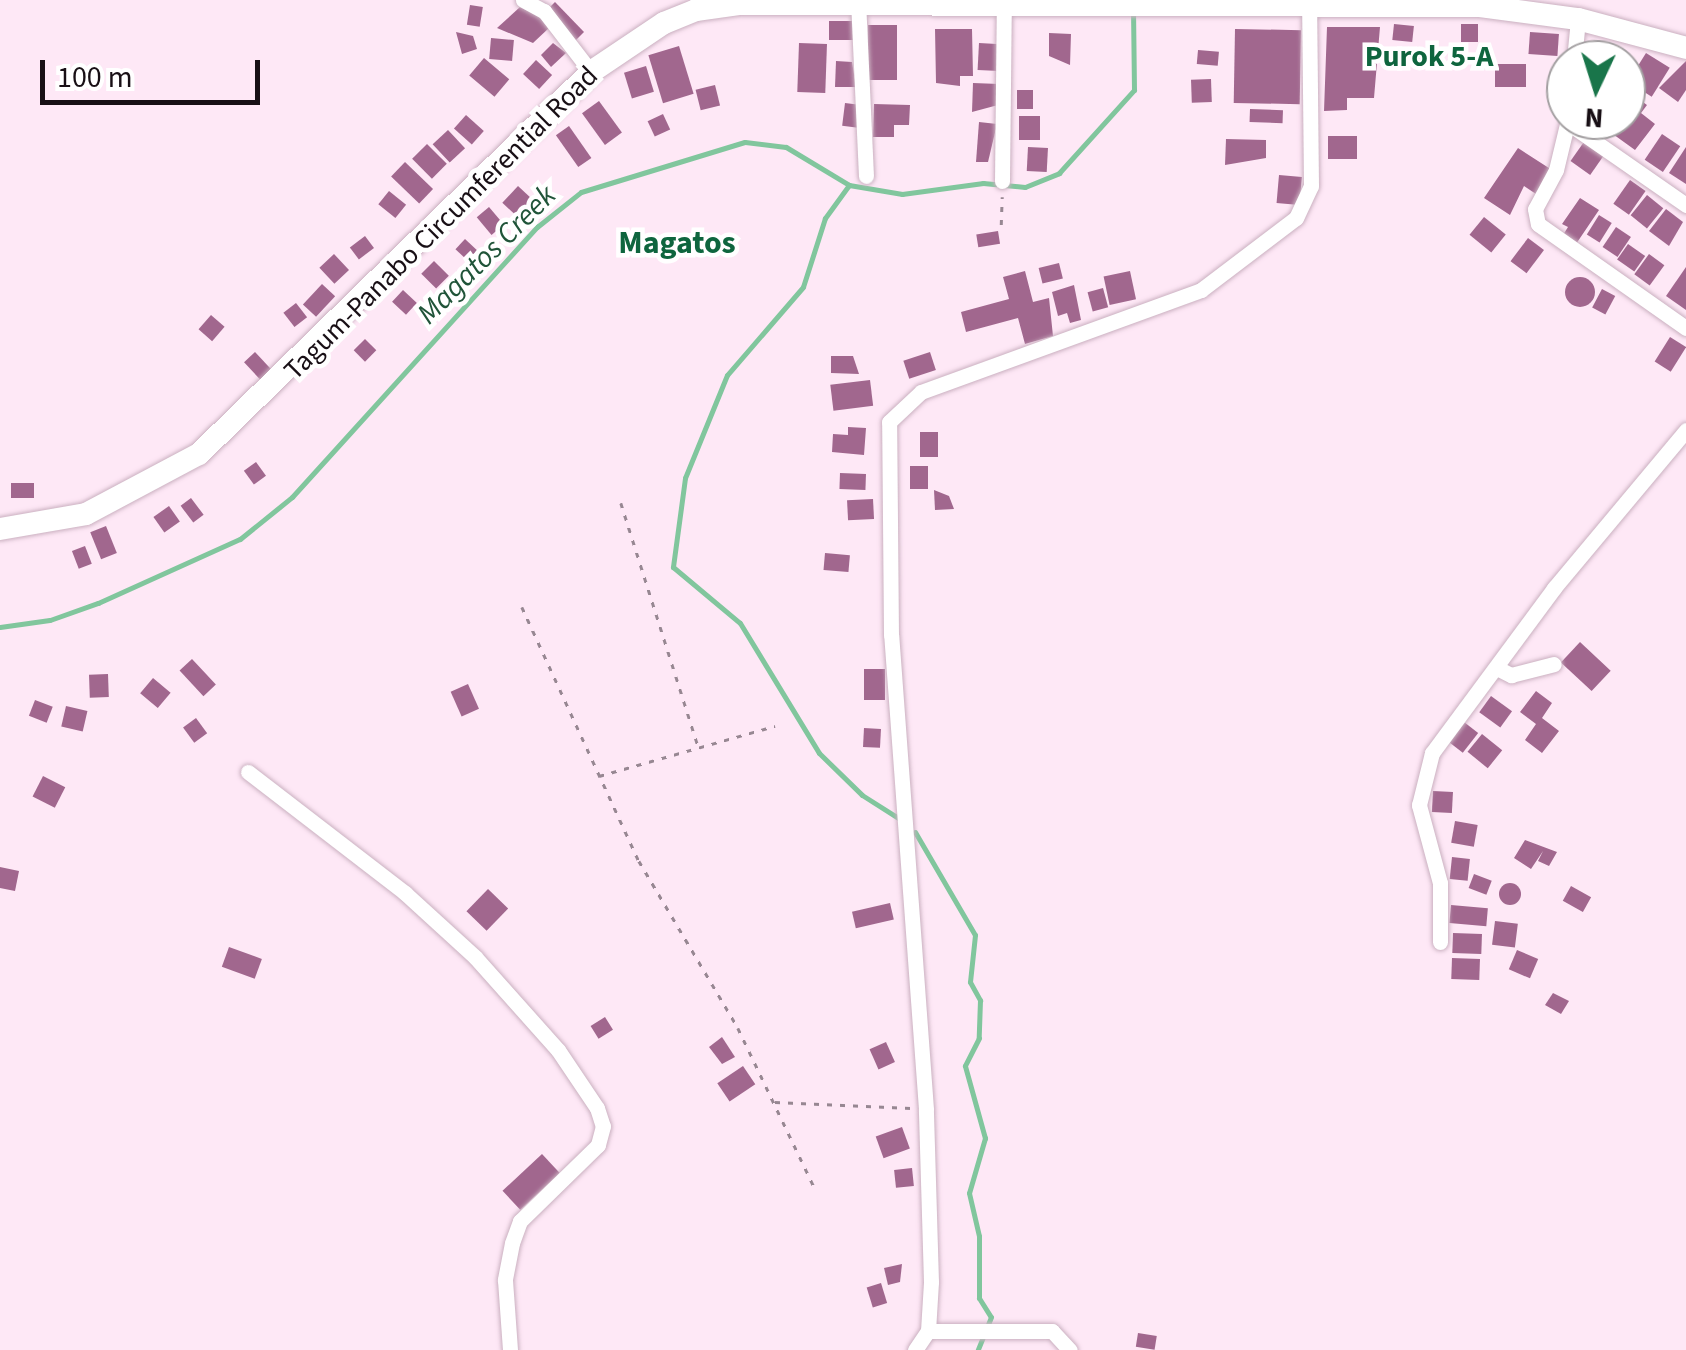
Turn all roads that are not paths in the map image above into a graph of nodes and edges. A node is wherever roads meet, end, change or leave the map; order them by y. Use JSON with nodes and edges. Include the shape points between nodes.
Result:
{"nodes":[{"id":1,"x":523,"y":0,"type":"edge"},
{"id":2,"x":858,"y":2,"type":"edge"},
{"id":3,"x":1004,"y":2,"type":"edge"},
{"id":4,"x":1253,"y":2,"type":"edge"},
{"id":5,"x":1480,"y":3,"type":"edge"},
{"id":6,"x":1309,"y":4,"type":"junction"},
{"id":7,"x":1578,"y":19,"type":"junction"},
{"id":8,"x":1576,"y":40,"type":"edge"},
{"id":9,"x":1686,"y":48,"type":"edge"},
{"id":10,"x":590,"y":72,"type":"junction"},
{"id":11,"x":1562,"y":140,"type":"edge"},
{"id":12,"x":1595,"y":140,"type":"edge"},
{"id":13,"x":866,"y":176,"type":"dead end"},
{"id":14,"x":1002,"y":181,"type":"dead end"},
{"id":15,"x":1686,"y":205,"type":"edge"},
{"id":16,"x":1686,"y":328,"type":"edge"},
{"id":17,"x":1686,"y":430,"type":"edge"},
{"id":18,"x":0,"y":530,"type":"edge"},
{"id":19,"x":1554,"y":664,"type":"dead end"},
{"id":20,"x":1496,"y":668,"type":"junction"},
{"id":21,"x":248,"y":772,"type":"dead end"},
{"id":22,"x":1440,"y":942,"type":"dead end"},
{"id":23,"x":928,"y":1332,"type":"junction"},
{"id":24,"x":510,"y":1350,"type":"edge"},
{"id":25,"x":915,"y":1350,"type":"edge"},
{"id":26,"x":1070,"y":1350,"type":"edge"}],
"edges":[{"from":1,"to":10,"type":"street","via":[[544,11]]},
{"from":2,"to":3,"type":"highway","name":"Tagum-Panabo Circumferential Road"},
{"from":2,"to":10,"type":"highway","name":"Tagum-Panabo Circumferential Road","via":[[707,8],[664,24]]},
{"from":2,"to":13,"type":"street"},
{"from":3,"to":4,"type":"highway","name":"Tagum-Panabo Circumferential Road"},
{"from":3,"to":14,"type":"street"},
{"from":4,"to":6,"type":"highway","name":"Tagum-Panabo Circumferential Road"},
{"from":5,"to":6,"type":"highway","name":"Tagum-Panabo Circumferential Road"},
{"from":5,"to":7,"type":"highway","name":"Tagum-Panabo Circumferential Road"},
{"from":6,"to":23,"type":"street","via":[[1311,186],[1296,218],[1202,290],[921,392],[889,422],[891,636],[926,1109]]},
{"from":7,"to":8,"type":"street"},
{"from":7,"to":9,"type":"highway","name":"Tagum-Panabo Circumferential Road"},
{"from":10,"to":18,"type":"highway","name":"Tagum-Panabo Circumferential Road","via":[[199,454],[86,514]]},
{"from":11,"to":16,"type":"street","via":[[1536,220]]},
{"from":12,"to":15,"type":"street"},
{"from":17,"to":20,"type":"street"},
{"from":19,"to":20,"type":"street","via":[[1510,675]]},
{"from":20,"to":22,"type":"street","via":[[1432,753],[1420,781],[1421,814],[1440,883]]},
{"from":21,"to":24,"type":"street","via":[[405,893],[474,958],[558,1050],[597,1108],[604,1126],[598,1145],[520,1222],[512,1243],[505,1280]]},
{"from":23,"to":25,"type":"street"},
{"from":23,"to":26,"type":"street","via":[[1052,1330]]}]}
